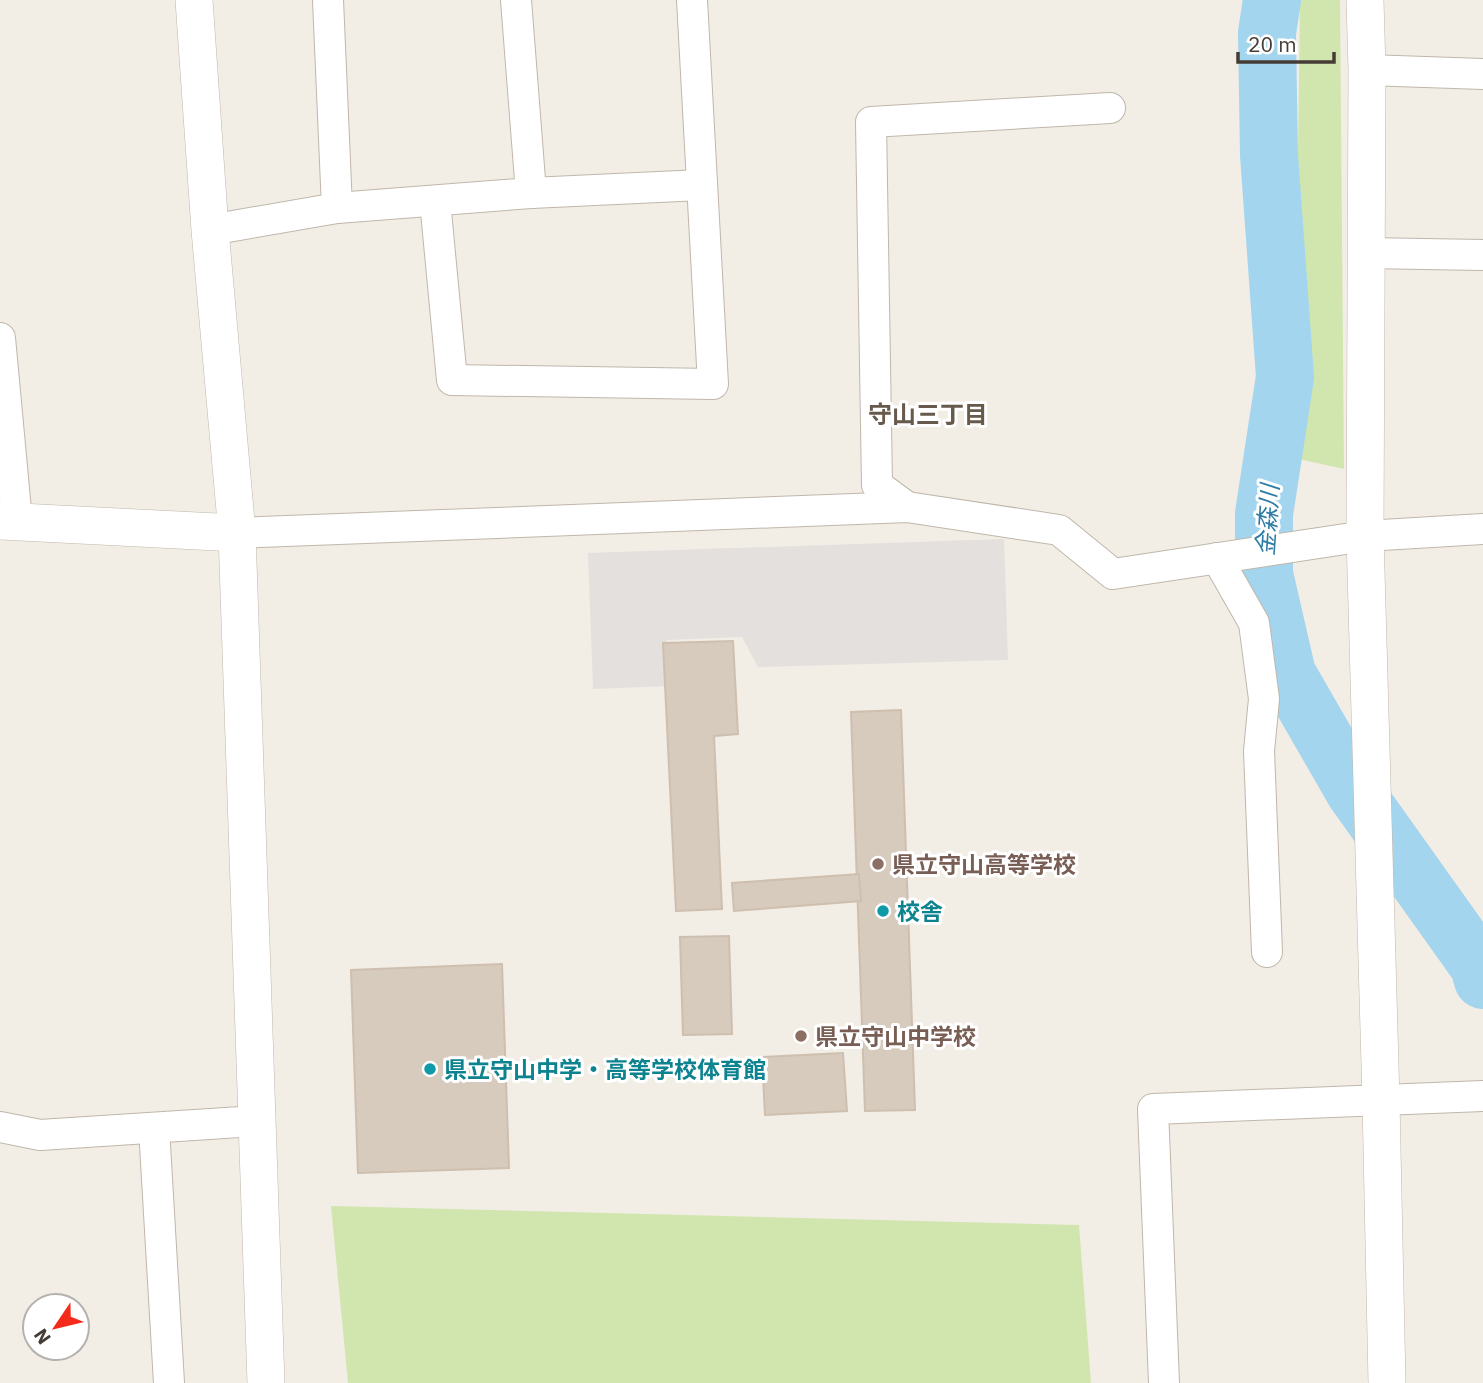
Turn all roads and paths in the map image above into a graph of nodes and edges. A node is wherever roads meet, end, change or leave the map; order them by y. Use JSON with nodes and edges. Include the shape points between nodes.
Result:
{"nodes":[{"id":1,"x":194,"y":0,"type":"edge"},
{"id":2,"x":328,"y":0,"type":"edge"},
{"id":3,"x":516,"y":0,"type":"edge"},
{"id":4,"x":692,"y":0,"type":"edge"},
{"id":5,"x":1365,"y":0,"type":"edge"},
{"id":6,"x":1367,"y":70,"type":"junction"},
{"id":7,"x":1483,"y":74,"type":"edge"},
{"id":8,"x":1110,"y":108,"type":"dead end"},
{"id":9,"x":701,"y":185,"type":"junction"},
{"id":10,"x":531,"y":193,"type":"junction"},
{"id":11,"x":435,"y":201,"type":"junction"},
{"id":12,"x":337,"y":208,"type":"junction"},
{"id":13,"x":209,"y":230,"type":"junction"},
{"id":14,"x":1366,"y":253,"type":"junction"},
{"id":15,"x":1483,"y":255,"type":"edge"},
{"id":16,"x":0,"y":338,"type":"edge"},
{"id":17,"x":907,"y":507,"type":"junction"},
{"id":18,"x":9,"y":521,"type":"edge"},
{"id":19,"x":1483,"y":529,"type":"edge"},
{"id":20,"x":237,"y":533,"type":"junction"},
{"id":21,"x":1365,"y":536,"type":"junction"},
{"id":22,"x":1217,"y":558,"type":"junction"},
{"id":23,"x":1267,"y":952,"type":"dead end"},
{"id":24,"x":1483,"y":1096,"type":"edge"},
{"id":25,"x":1381,"y":1101,"type":"junction"},
{"id":26,"x":257,"y":1121,"type":"junction"},
{"id":27,"x":0,"y":1127,"type":"edge"},
{"id":28,"x":154,"y":1128,"type":"junction"},
{"id":29,"x":169,"y":1383,"type":"edge"},
{"id":30,"x":266,"y":1383,"type":"edge"},
{"id":31,"x":1164,"y":1383,"type":"edge"},
{"id":32,"x":1387,"y":1383,"type":"edge"}],
"edges":[{"from":1,"to":13,"type":"street"},
{"from":2,"to":12,"type":"street"},
{"from":3,"to":10,"type":"street"},
{"from":4,"to":9,"type":"street"},
{"from":5,"to":6,"type":"street"},
{"from":6,"to":7,"type":"street"},
{"from":6,"to":14,"type":"street"},
{"from":8,"to":17,"type":"street","via":[[871,122],[877,485]]},
{"from":9,"to":10,"type":"street"},
{"from":9,"to":11,"type":"street","via":[[713,384],[452,380]]},
{"from":10,"to":11,"type":"street"},
{"from":11,"to":12,"type":"street"},
{"from":12,"to":13,"type":"street"},
{"from":13,"to":20,"type":"street"},
{"from":14,"to":15,"type":"street"},
{"from":14,"to":21,"type":"street"},
{"from":16,"to":18,"type":"street"},
{"from":17,"to":20,"type":"street"},
{"from":17,"to":22,"type":"street","via":[[1059,530],[1113,574]]},
{"from":18,"to":20,"type":"street"},
{"from":19,"to":21,"type":"street"},
{"from":20,"to":26,"type":"street"},
{"from":21,"to":22,"type":"street"},
{"from":21,"to":25,"type":"street"},
{"from":22,"to":23,"type":"street","via":[[1254,624],[1264,699],[1259,751]]},
{"from":24,"to":25,"type":"street"},
{"from":25,"to":31,"type":"street","via":[[1153,1109]]},
{"from":25,"to":32,"type":"street"},
{"from":26,"to":28,"type":"street"},
{"from":26,"to":30,"type":"street"},
{"from":27,"to":28,"type":"street","via":[[40,1135]]},
{"from":28,"to":29,"type":"street"}]}
